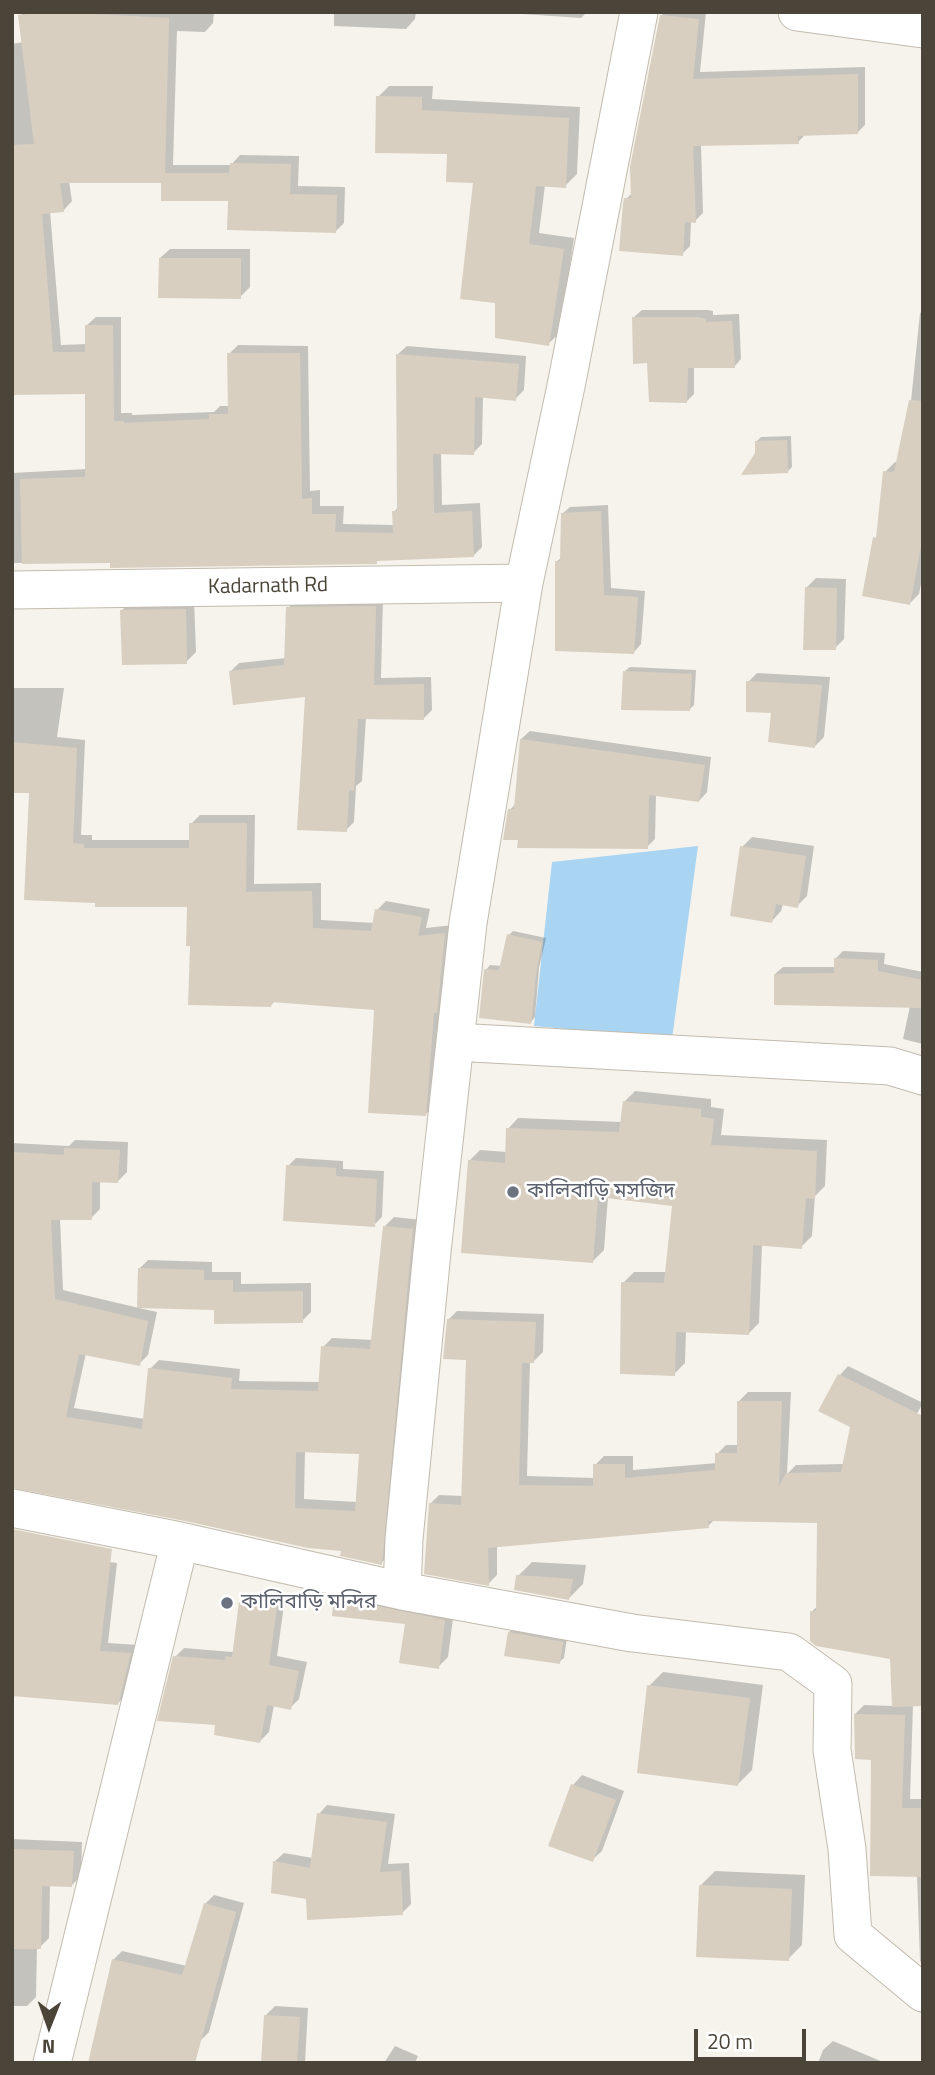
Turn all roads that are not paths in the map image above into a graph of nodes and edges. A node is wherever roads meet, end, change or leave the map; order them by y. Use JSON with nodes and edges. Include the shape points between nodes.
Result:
{"nodes":[{"id":1,"x":639,"y":12,"type":"edge"},
{"id":2,"x":797,"y":12,"type":"edge"},
{"id":3,"x":923,"y":29,"type":"edge"},
{"id":4,"x":524,"y":583,"type":"junction"},
{"id":5,"x":12,"y":590,"type":"edge"},
{"id":6,"x":455,"y":1042,"type":"junction"},
{"id":7,"x":923,"y":1076,"type":"edge"},
{"id":8,"x":12,"y":1508,"type":"edge"},
{"id":9,"x":180,"y":1541,"type":"junction"},
{"id":10,"x":402,"y":1591,"type":"junction"},
{"id":11,"x":923,"y":1993,"type":"edge"},
{"id":12,"x":52,"y":2063,"type":"edge"}],
"edges":[{"from":1,"to":4,"type":"street"},
{"from":2,"to":3,"type":"street"},
{"from":4,"to":5,"type":"street","name":"Kadarnath Rd"},
{"from":4,"to":6,"type":"street","via":[[468,923]]},
{"from":6,"to":7,"type":"street","via":[[890,1066]]},
{"from":6,"to":10,"type":"street"},
{"from":8,"to":9,"type":"street"},
{"from":9,"to":10,"type":"street"},
{"from":9,"to":12,"type":"street"},
{"from":10,"to":11,"type":"street","via":[[632,1633],[789,1652],[834,1684],[832,1750],[847,1849],[853,1935]]}]}
